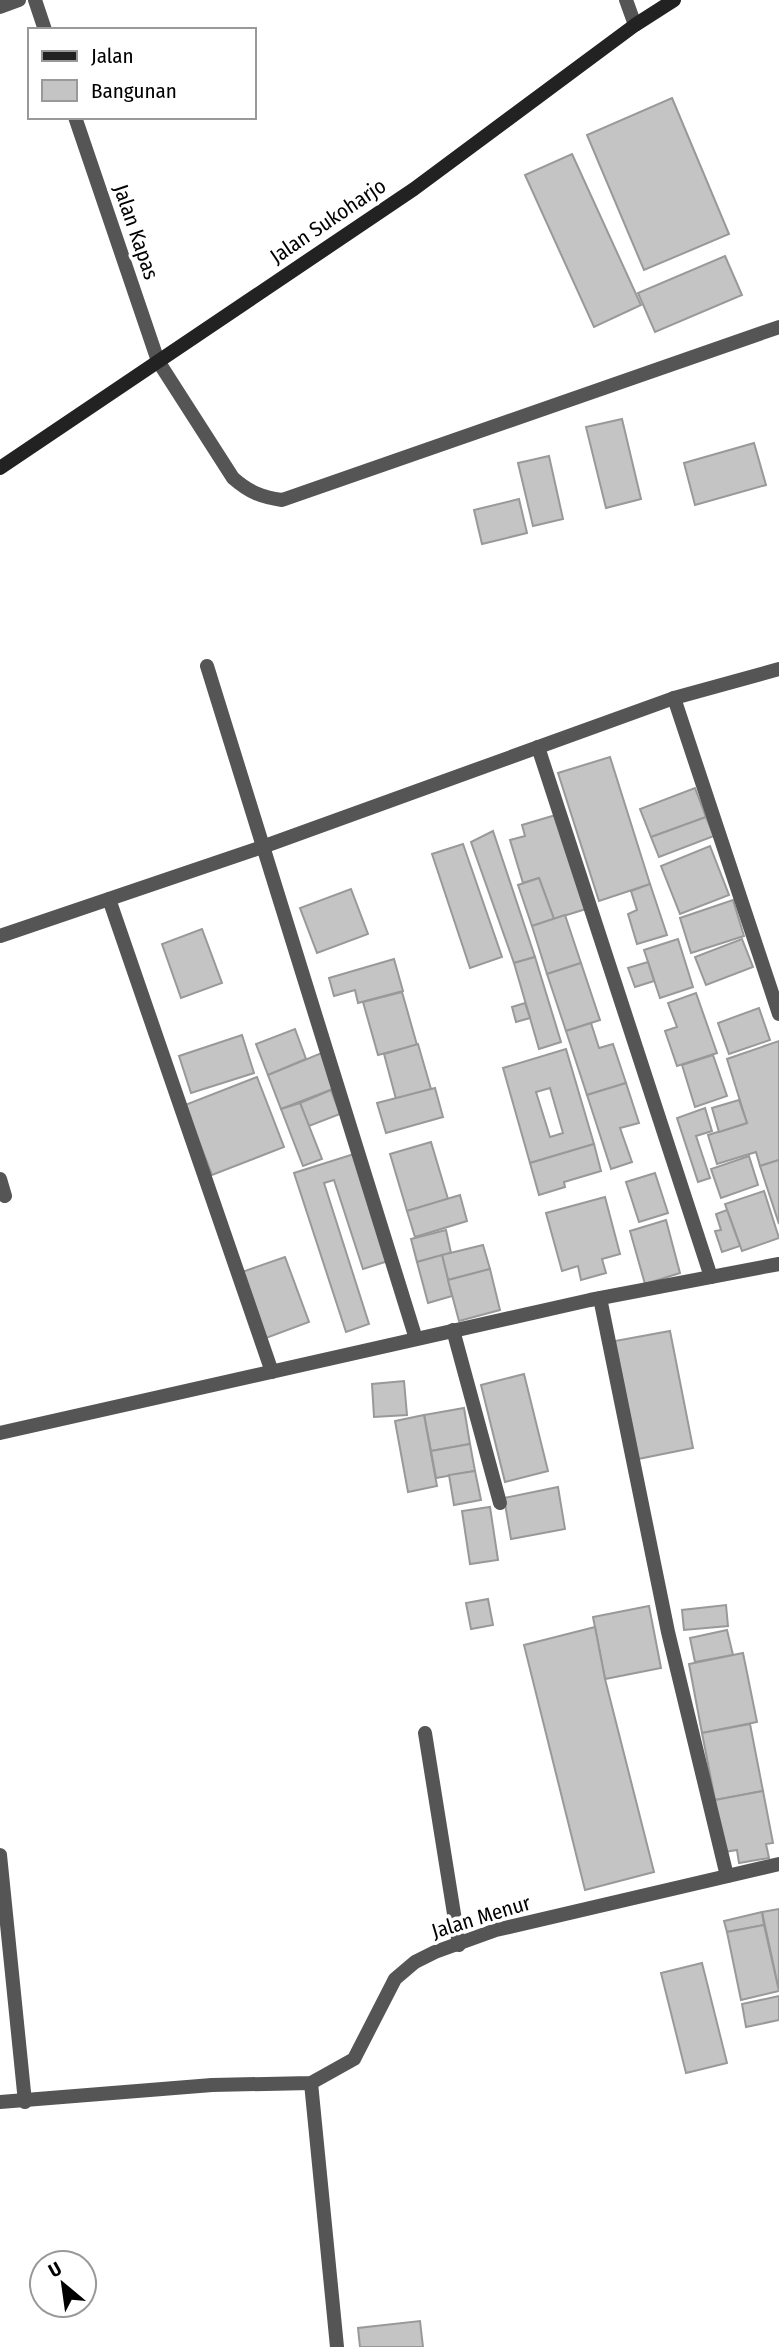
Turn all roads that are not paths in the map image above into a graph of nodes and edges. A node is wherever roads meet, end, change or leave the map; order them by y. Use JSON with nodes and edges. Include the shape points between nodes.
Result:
{"nodes":[{"id":1,"x":19,"y":0,"type":"edge"},
{"id":2,"x":35,"y":0,"type":"edge"},
{"id":3,"x":626,"y":0,"type":"edge"},
{"id":4,"x":674,"y":0,"type":"edge"},
{"id":5,"x":0,"y":7,"type":"edge"},
{"id":6,"x":635,"y":25,"type":"junction"},
{"id":7,"x":44,"y":28,"type":"edge"},
{"id":8,"x":76,"y":119,"type":"edge"},
{"id":9,"x":779,"y":327,"type":"edge"},
{"id":10,"x":158,"y":361,"type":"junction"},
{"id":11,"x":0,"y":468,"type":"edge"},
{"id":12,"x":207,"y":666,"type":"dead end"},
{"id":13,"x":779,"y":669,"type":"edge"},
{"id":14,"x":674,"y":698,"type":"junction"},
{"id":15,"x":538,"y":747,"type":"junction"},
{"id":16,"x":265,"y":846,"type":"junction"},
{"id":17,"x":109,"y":899,"type":"junction"},
{"id":18,"x":0,"y":936,"type":"edge"},
{"id":19,"x":779,"y":1014,"type":"edge"},
{"id":20,"x":0,"y":1179,"type":"edge"},
{"id":21,"x":5,"y":1196,"type":"dead end"},
{"id":22,"x":779,"y":1264,"type":"edge"},
{"id":23,"x":711,"y":1278,"type":"junction"},
{"id":24,"x":600,"y":1298,"type":"junction"},
{"id":25,"x":453,"y":1330,"type":"junction"},
{"id":26,"x":416,"y":1339,"type":"junction"},
{"id":27,"x":272,"y":1372,"type":"junction"},
{"id":28,"x":0,"y":1433,"type":"edge"},
{"id":29,"x":499,"y":1503,"type":"dead end"},
{"id":30,"x":425,"y":1733,"type":"dead end"},
{"id":31,"x":0,"y":1855,"type":"edge"},
{"id":32,"x":779,"y":1864,"type":"edge"},
{"id":33,"x":727,"y":1876,"type":"junction"},
{"id":34,"x":2,"y":1913,"type":"edge"},
{"id":35,"x":459,"y":1945,"type":"junction"},
{"id":36,"x":311,"y":2083,"type":"junction"},
{"id":37,"x":0,"y":2102,"type":"edge"},
{"id":38,"x":24,"y":2102,"type":"junction"},
{"id":39,"x":337,"y":2347,"type":"edge"}],
"edges":[{"from":1,"to":5,"type":"street"},
{"from":2,"to":7,"type":"street"},
{"from":3,"to":6,"type":"street"},
{"from":4,"to":6,"type":"main road","name":"Jalan Sukoharjo"},
{"from":6,"to":10,"type":"main road","name":"Jalan Sukoharjo","via":[[414,189]]},
{"from":8,"to":10,"type":"street","name":"Jalan Kapas"},
{"from":9,"to":10,"type":"street","name":"Jalan Kapas","via":[[282,500],[249,492],[233,478]]},
{"from":10,"to":11,"type":"main road","name":"Jalan Sukoharjo"},
{"from":12,"to":16,"type":"street"},
{"from":13,"to":14,"type":"street"},
{"from":14,"to":15,"type":"street"},
{"from":14,"to":19,"type":"street"},
{"from":15,"to":16,"type":"street"},
{"from":15,"to":23,"type":"street"},
{"from":16,"to":17,"type":"street"},
{"from":16,"to":26,"type":"street"},
{"from":17,"to":18,"type":"street"},
{"from":17,"to":27,"type":"street"},
{"from":20,"to":21,"type":"street"},
{"from":22,"to":23,"type":"street"},
{"from":23,"to":24,"type":"street"},
{"from":24,"to":25,"type":"street"},
{"from":24,"to":33,"type":"street","via":[[668,1632]]},
{"from":25,"to":26,"type":"street"},
{"from":25,"to":29,"type":"street"},
{"from":26,"to":27,"type":"street"},
{"from":27,"to":28,"type":"street"},
{"from":30,"to":35,"type":"street"},
{"from":31,"to":34,"type":"street"},
{"from":32,"to":33,"type":"street","name":"Jalan Menur"},
{"from":33,"to":35,"type":"street","name":"Jalan Menur","via":[[496,1930]]},
{"from":34,"to":38,"type":"street"},
{"from":35,"to":36,"type":"street","name":"Jalan Menur","via":[[425,1957],[395,1979],[354,2059]]},
{"from":36,"to":38,"type":"street","name":"Jalan Menur","via":[[212,2085]]},
{"from":36,"to":39,"type":"street"},
{"from":37,"to":38,"type":"street","name":"Jalan Menur"}]}
